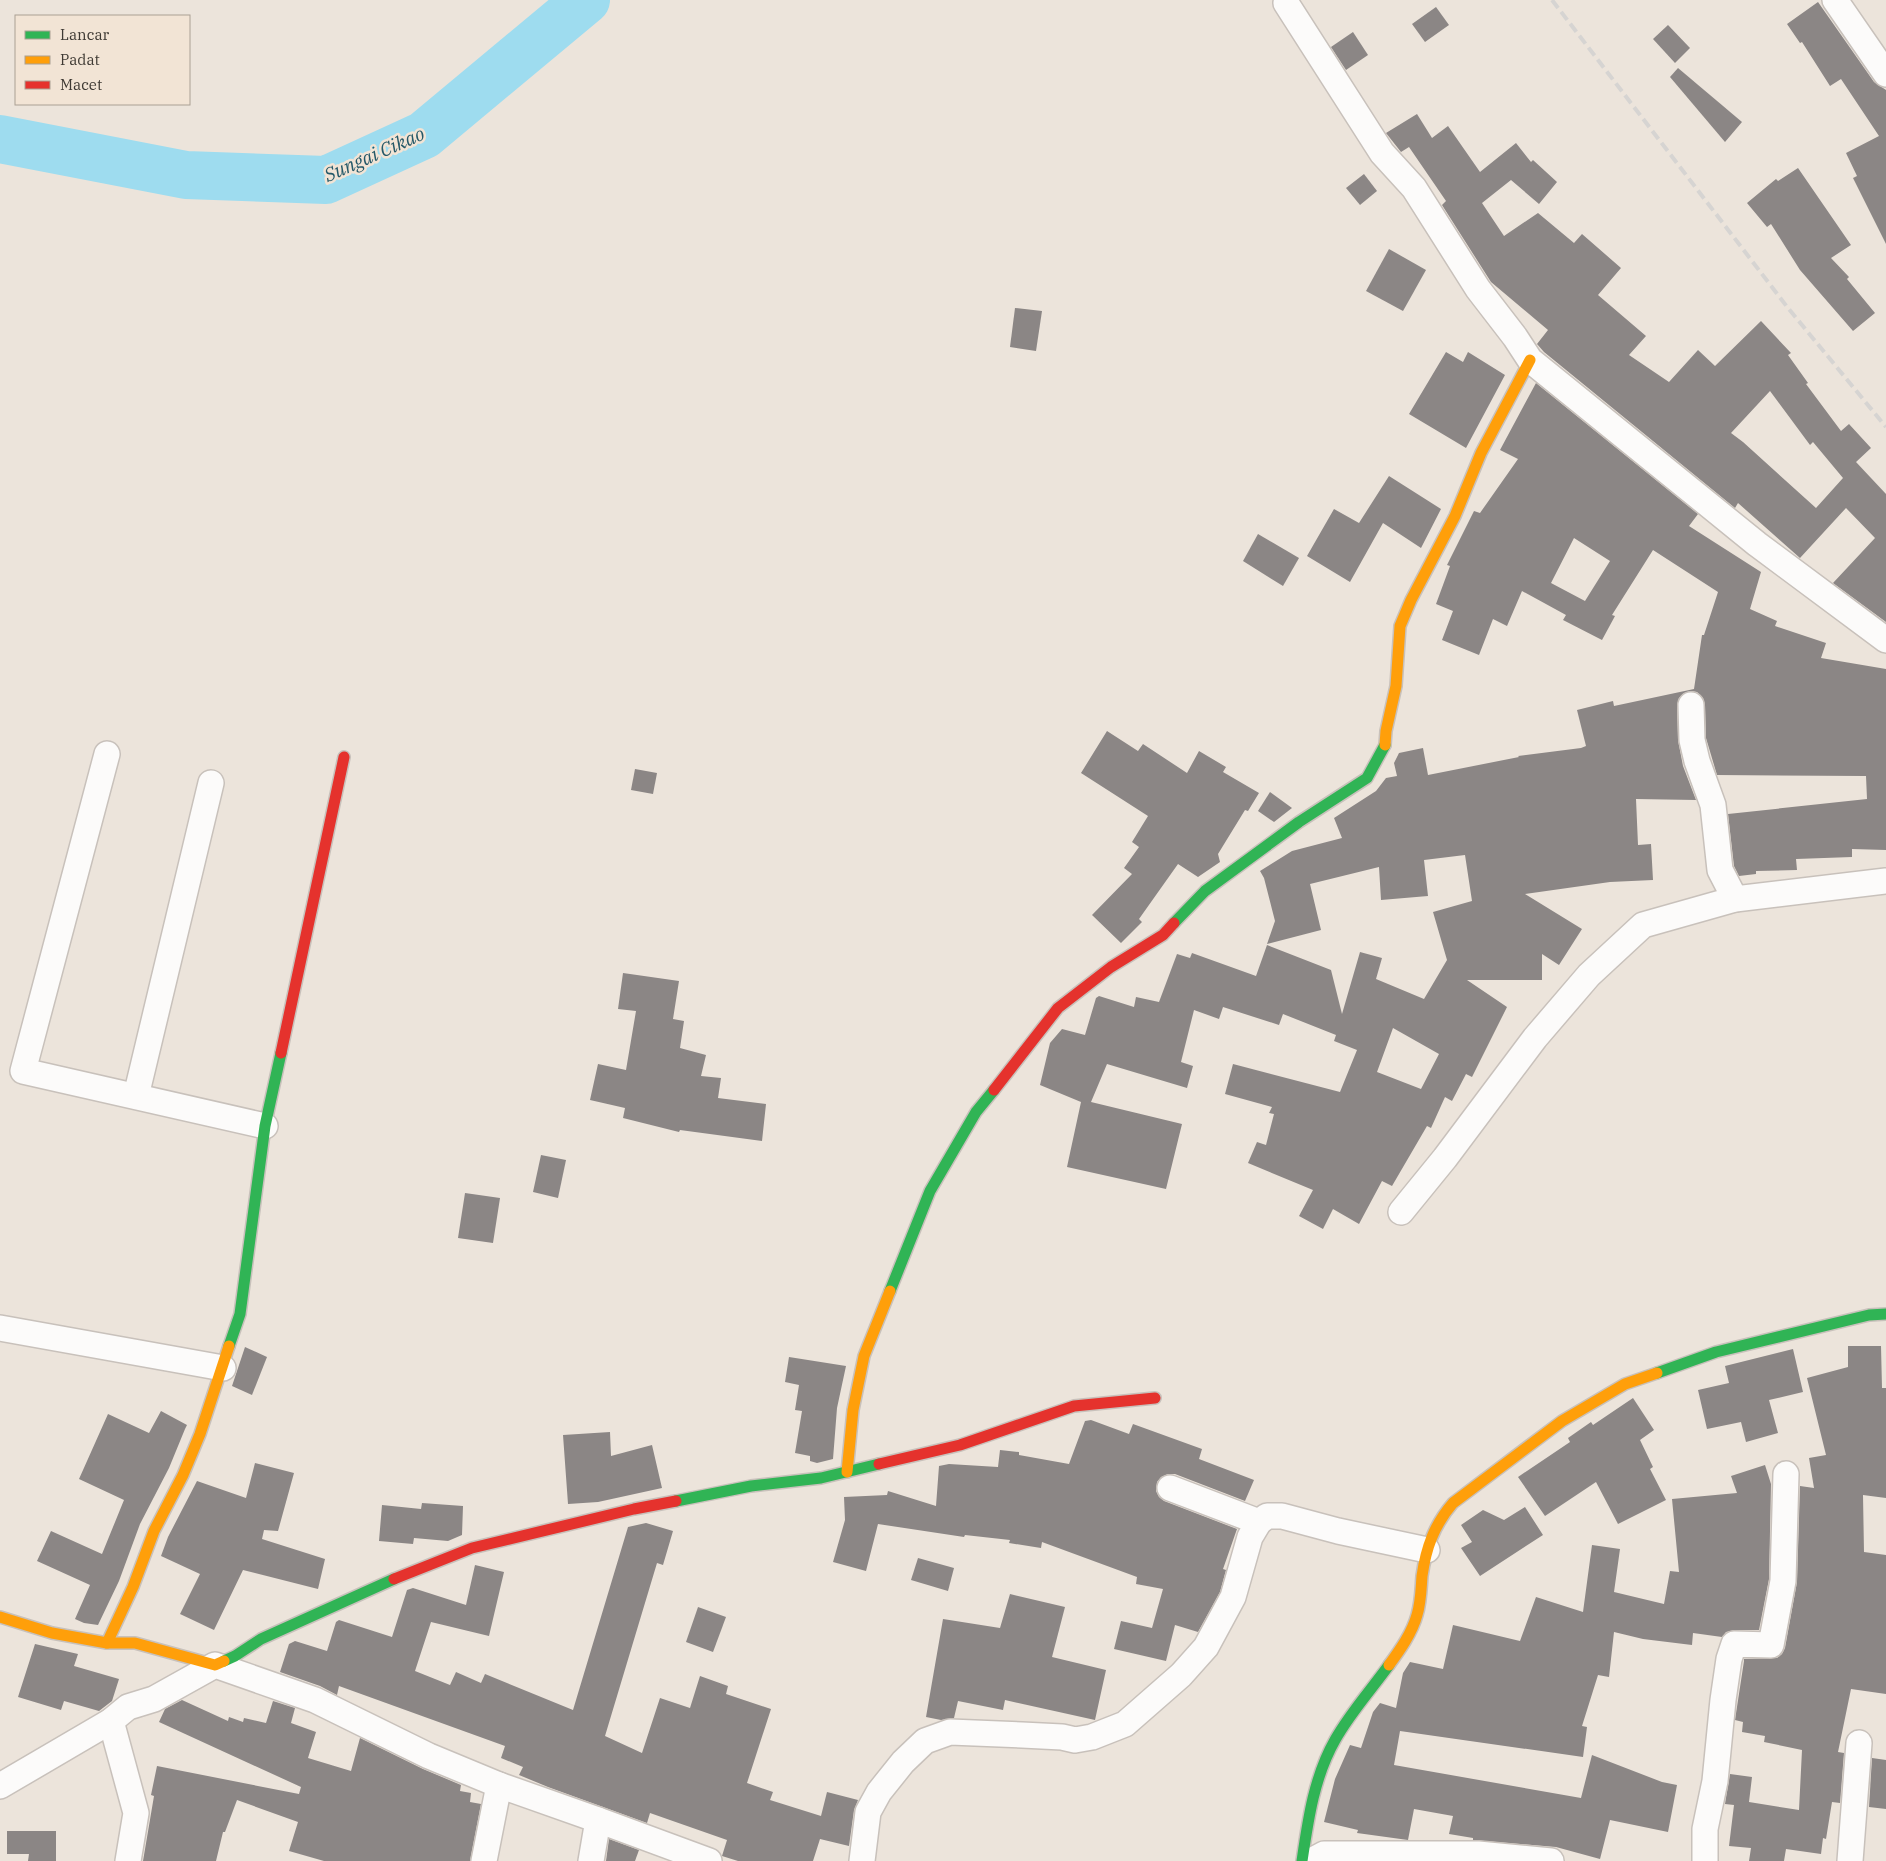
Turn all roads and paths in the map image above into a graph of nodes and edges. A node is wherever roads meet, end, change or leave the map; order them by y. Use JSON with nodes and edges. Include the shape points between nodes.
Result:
{"nodes":[{"id":1,"x":1835,"y":0,"type":"edge"},
{"id":2,"x":1286,"y":3,"type":"dead end"},
{"id":3,"x":1886,"y":74,"type":"edge"},
{"id":4,"x":1530,"y":360,"type":"junction"},
{"id":5,"x":1886,"y":640,"type":"edge"},
{"id":6,"x":1691,"y":705,"type":"dead end"},
{"id":7,"x":107,"y":754,"type":"dead end"},
{"id":8,"x":344,"y":757,"type":"dead end"},
{"id":9,"x":211,"y":783,"type":"dead end"},
{"id":10,"x":1886,"y":881,"type":"edge"},
{"id":11,"x":1735,"y":899,"type":"junction"},
{"id":12,"x":136,"y":1096,"type":"junction"},
{"id":13,"x":265,"y":1126,"type":"junction"},
{"id":14,"x":1401,"y":1212,"type":"dead end"},
{"id":15,"x":1886,"y":1314,"type":"edge"},
{"id":16,"x":0,"y":1328,"type":"edge"},
{"id":17,"x":223,"y":1368,"type":"junction"},
{"id":18,"x":1155,"y":1398,"type":"dead end"},
{"id":19,"x":847,"y":1472,"type":"junction"},
{"id":20,"x":1786,"y":1474,"type":"dead end"},
{"id":21,"x":1170,"y":1488,"type":"dead end"},
{"id":22,"x":1259,"y":1522,"type":"junction"},
{"id":23,"x":1426,"y":1550,"type":"junction"},
{"id":24,"x":0,"y":1617,"type":"edge"},
{"id":25,"x":107,"y":1643,"type":"junction"},
{"id":26,"x":214,"y":1665,"type":"junction"},
{"id":27,"x":111,"y":1721,"type":"junction"},
{"id":28,"x":1860,"y":1743,"type":"dead end"},
{"id":29,"x":499,"y":1785,"type":"junction"},
{"id":30,"x":0,"y":1786,"type":"edge"},
{"id":31,"x":598,"y":1820,"type":"junction"},
{"id":32,"x":128,"y":1861,"type":"edge"},
{"id":33,"x":484,"y":1861,"type":"edge"},
{"id":34,"x":591,"y":1861,"type":"edge"},
{"id":35,"x":708,"y":1861,"type":"edge"},
{"id":36,"x":862,"y":1861,"type":"edge"},
{"id":37,"x":1302,"y":1861,"type":"edge"},
{"id":38,"x":1311,"y":1861,"type":"edge"},
{"id":39,"x":1550,"y":1861,"type":"edge"},
{"id":40,"x":1705,"y":1861,"type":"edge"},
{"id":41,"x":1850,"y":1861,"type":"edge"}],
"edges":[{"from":1,"to":3,"type":"street"},
{"from":2,"to":4,"type":"street","via":[[1382,153],[1414,188],[1478,289]]},
{"from":4,"to":5,"type":"street","via":[[1757,544]]},
{"from":4,"to":19,"type":"street","via":[[1481,453],[1455,516],[1400,626],[1396,686],[1386,744],[1372,773],[1205,891],[1163,935],[1111,966],[1058,1008],[976,1112],[930,1190],[864,1356],[852,1410]]},
{"from":6,"to":11,"type":"street","via":[[1692,740],[1713,805],[1720,870]]},
{"from":7,"to":12,"type":"street","via":[[23,1071]]},
{"from":8,"to":13,"type":"street"},
{"from":9,"to":12,"type":"street"},
{"from":10,"to":11,"type":"street"},
{"from":11,"to":14,"type":"street","via":[[1643,925],[1589,976],[1534,1038]]},
{"from":12,"to":13,"type":"street"},
{"from":13,"to":17,"type":"street","via":[[240,1314]]},
{"from":15,"to":23,"type":"street","via":[[1869,1315],[1716,1352],[1625,1384],[1562,1421],[1454,1503],[1440,1517]]},
{"from":16,"to":17,"type":"street"},
{"from":17,"to":25,"type":"street","via":[[183,1475],[154,1531]]},
{"from":18,"to":19,"type":"street","via":[[1074,1406],[960,1445]]},
{"from":19,"to":26,"type":"street","via":[[751,1486],[634,1509],[472,1548],[385,1582],[261,1639]]},
{"from":20,"to":40,"type":"street","via":[[1784,1581],[1771,1645],[1734,1644],[1729,1659],[1715,1781],[1705,1829]]},
{"from":21,"to":22,"type":"street"},
{"from":22,"to":23,"type":"street","via":[[1267,1516],[1282,1516]]},
{"from":22,"to":36,"type":"street","via":[[1250,1537],[1233,1597],[1206,1646],[1181,1675],[1125,1724],[1075,1740],[1022,1734],[950,1732],[925,1741],[903,1762],[868,1812]]},
{"from":23,"to":37,"type":"street","via":[[1417,1617],[1408,1636],[1343,1727],[1323,1763],[1310,1808]]},
{"from":24,"to":25,"type":"street","via":[[52,1633]]},
{"from":25,"to":26,"type":"street","via":[[135,1643]]},
{"from":26,"to":27,"type":"street","via":[[154,1699],[128,1707]]},
{"from":26,"to":29,"type":"street","via":[[315,1700],[429,1756]]},
{"from":27,"to":30,"type":"street"},
{"from":27,"to":32,"type":"street","via":[[136,1813]]},
{"from":28,"to":41,"type":"street"},
{"from":29,"to":31,"type":"street"},
{"from":29,"to":33,"type":"street"},
{"from":31,"to":34,"type":"street"},
{"from":31,"to":35,"type":"street"},
{"from":38,"to":39,"type":"street","via":[[1324,1854],[1478,1854]]}]}
